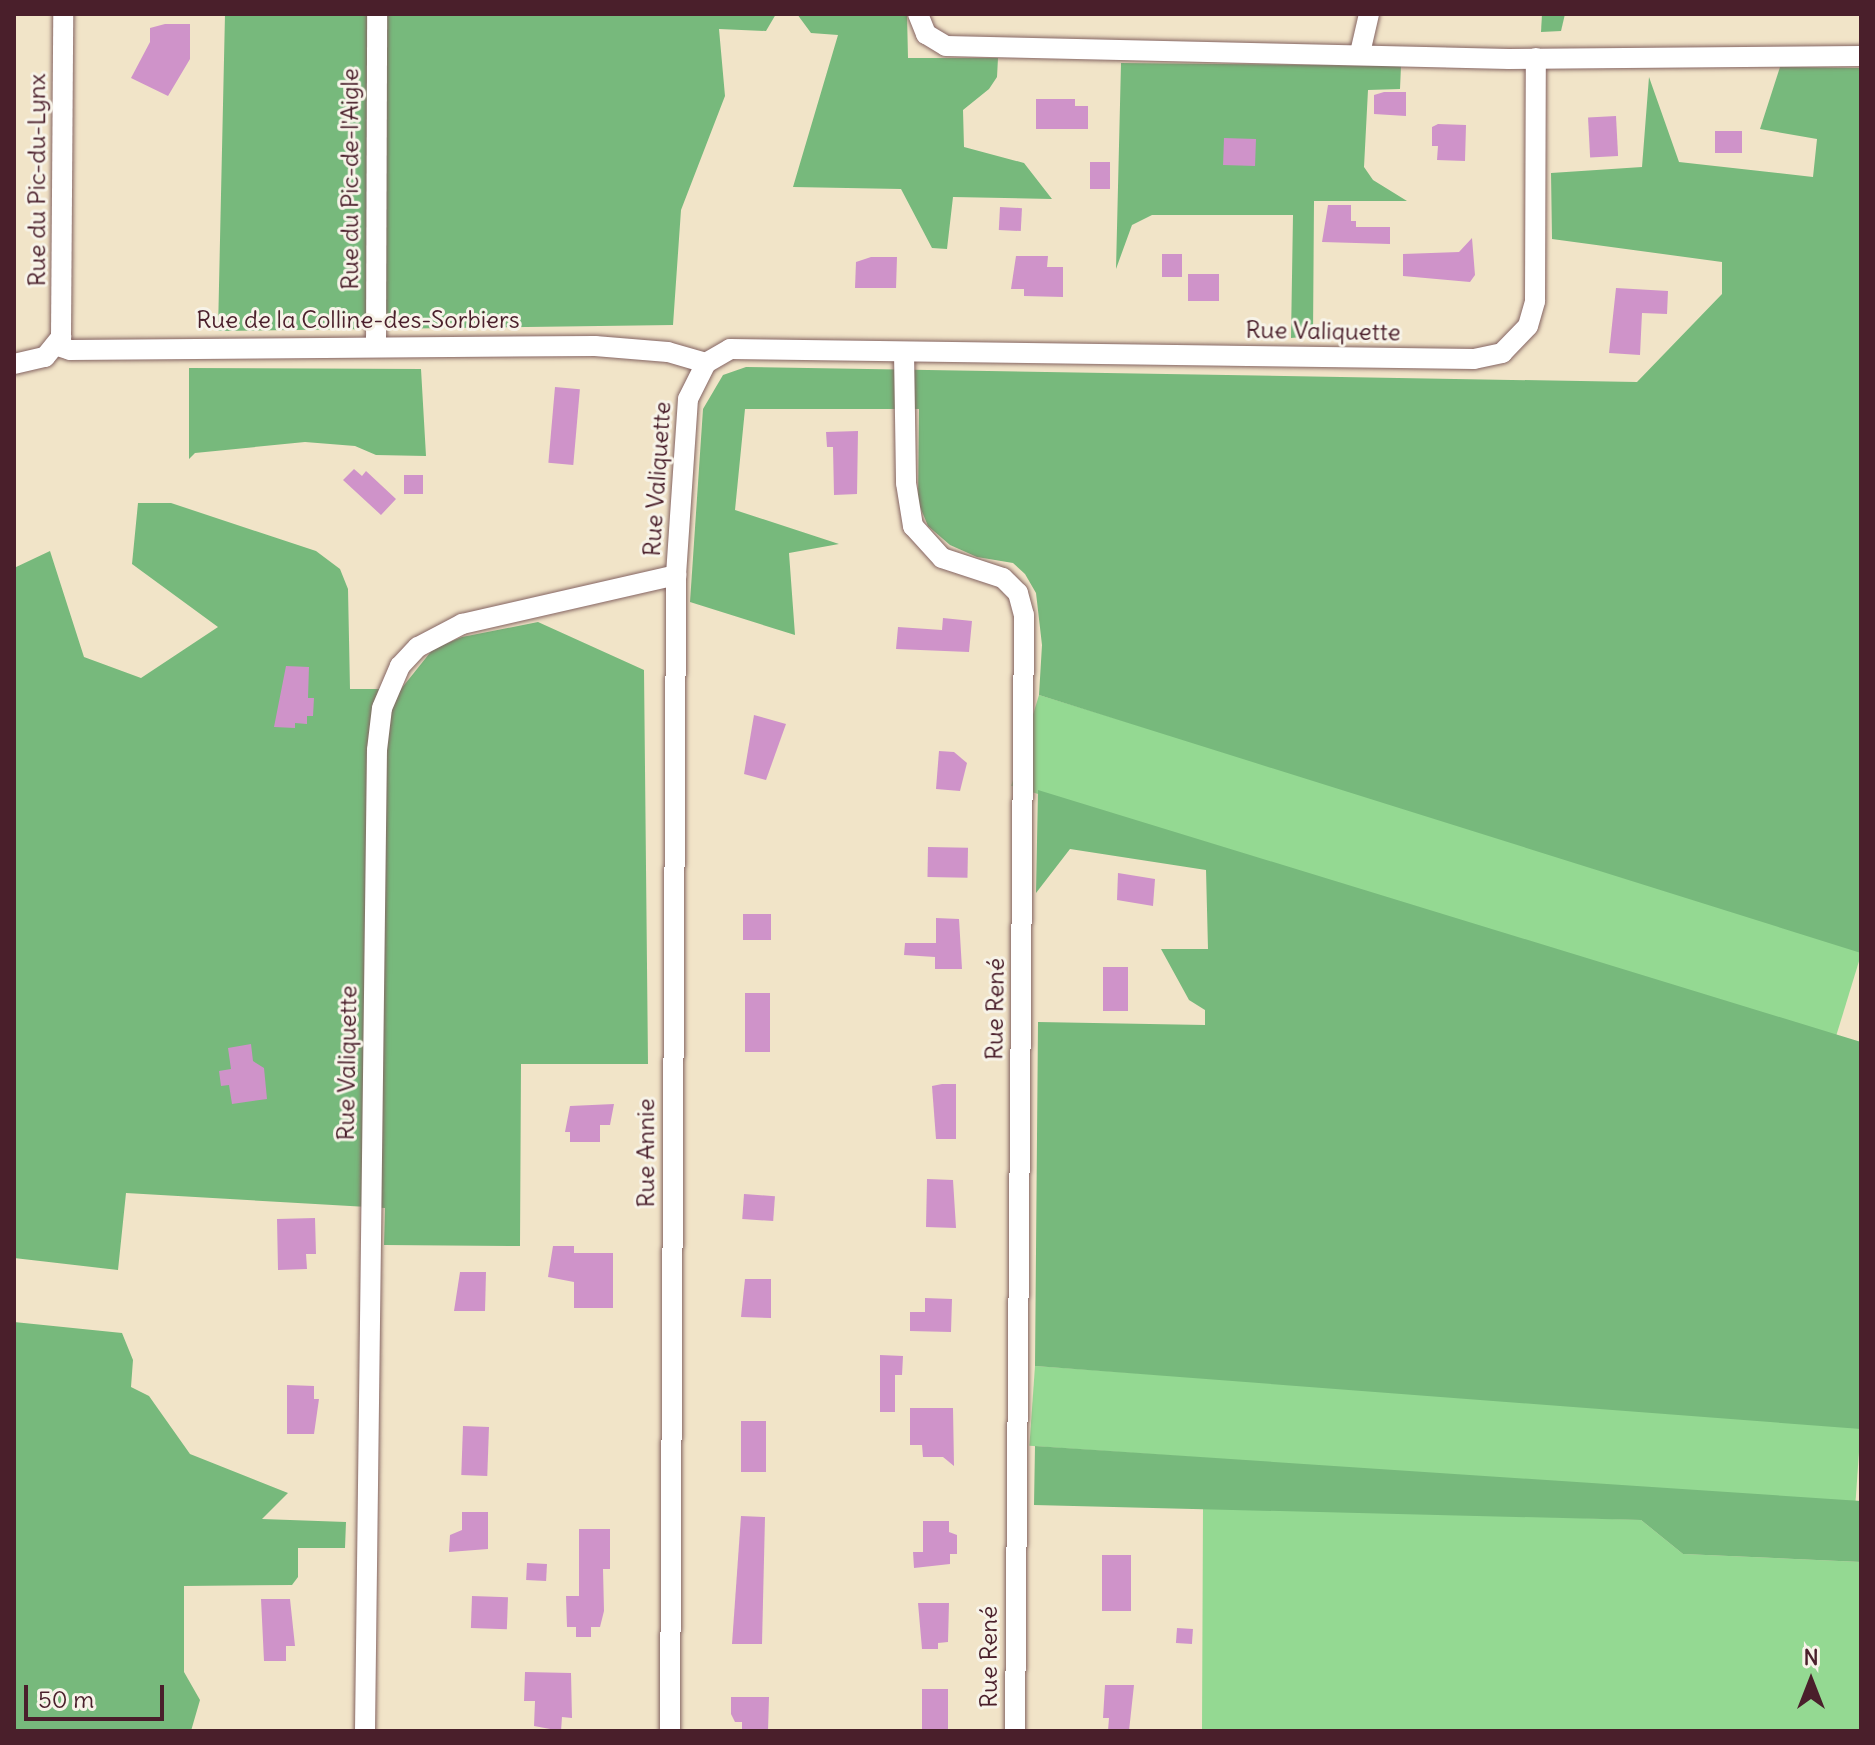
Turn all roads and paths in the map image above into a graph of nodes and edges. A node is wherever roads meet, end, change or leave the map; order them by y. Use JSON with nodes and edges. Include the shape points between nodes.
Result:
{"nodes":[{"id":1,"x":63,"y":14,"type":"edge"},
{"id":2,"x":377,"y":14,"type":"edge"},
{"id":3,"x":918,"y":14,"type":"edge"},
{"id":4,"x":1369,"y":14,"type":"edge"},
{"id":5,"x":1360,"y":53,"type":"junction"},
{"id":6,"x":1861,"y":56,"type":"edge"},
{"id":7,"x":1536,"y":58,"type":"junction"},
{"id":8,"x":376,"y":344,"type":"junction"},
{"id":9,"x":58,"y":346,"type":"junction"},
{"id":10,"x":904,"y":352,"type":"junction"},
{"id":11,"x":706,"y":363,"type":"junction"},
{"id":12,"x":14,"y":364,"type":"edge"},
{"id":13,"x":676,"y":575,"type":"junction"},
{"id":14,"x":365,"y":1731,"type":"edge"},
{"id":15,"x":670,"y":1731,"type":"edge"},
{"id":16,"x":1015,"y":1731,"type":"edge"}],
"edges":[{"from":1,"to":9,"type":"street","name":"Rue du Pic-du-Lynx"},
{"from":2,"to":8,"type":"street","name":"Rue du Pic-de-l'Aigle"},
{"from":3,"to":5,"type":"street","via":[[926,34],[954,46]]},
{"from":4,"to":5,"type":"street"},
{"from":5,"to":7,"type":"street"},
{"from":6,"to":7,"type":"street"},
{"from":7,"to":10,"type":"street","name":"Rue Valiquette","via":[[1535,301],[1528,326],[1502,353],[1474,359]]},
{"from":8,"to":9,"type":"street","name":"Rue de la Colline-des-Sorbiers","via":[[70,350]]},
{"from":8,"to":11,"type":"street","name":"Rue de la Colline-des-Sorbiers","via":[[634,348]]},
{"from":9,"to":12,"type":"street","name":"Rue de la Colline-des-Sorbiers","via":[[45,357]]},
{"from":10,"to":11,"type":"street","name":"Rue Valiquette","via":[[741,347]]},
{"from":10,"to":16,"type":"street","name":"Rue René","via":[[906,483],[913,526],[942,558],[994,573],[1011,585],[1024,615]]},
{"from":11,"to":13,"type":"street","name":"Rue Valiquette","via":[[688,399]]},
{"from":13,"to":14,"type":"street","name":"Rue Valiquette","via":[[492,615],[444,632],[409,656],[382,708]]},
{"from":13,"to":15,"type":"street","name":"Rue Annie"}]}
